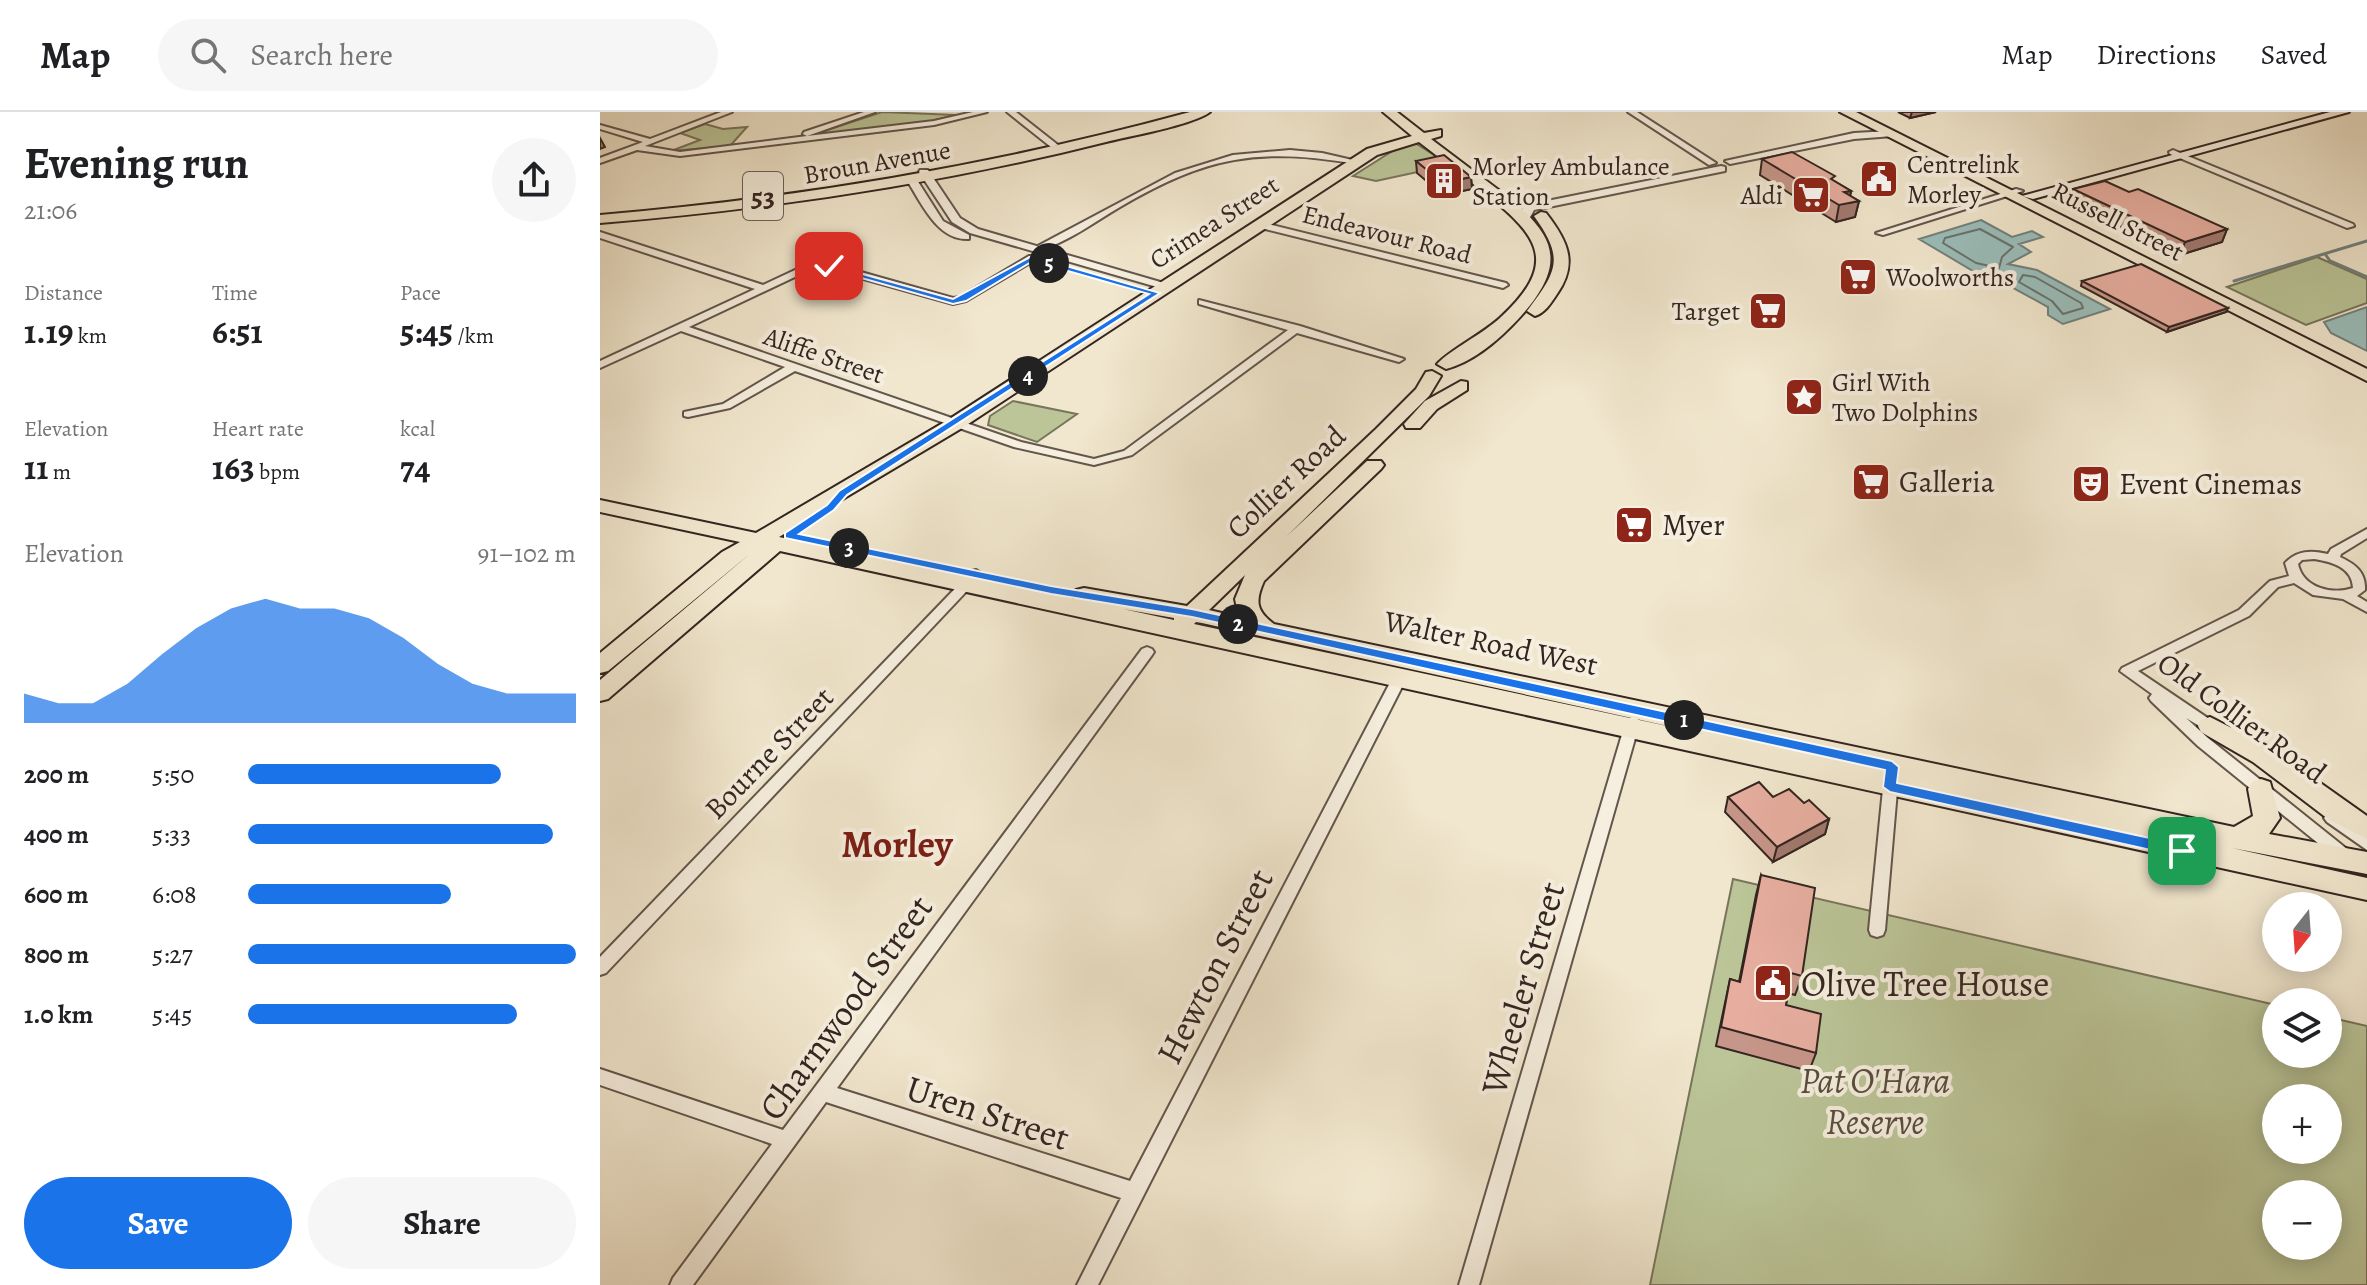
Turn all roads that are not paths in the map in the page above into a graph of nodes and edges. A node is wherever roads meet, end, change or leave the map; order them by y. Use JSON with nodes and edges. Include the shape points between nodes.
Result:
{"nodes":[{"id":1,"x":728,"y":112,"type":"edge"},
{"id":2,"x":871,"y":112,"type":"edge"},
{"id":3,"x":983,"y":112,"type":"edge"},
{"id":4,"x":1011,"y":112,"type":"edge"},
{"id":5,"x":1176,"y":112,"type":"edge"},
{"id":6,"x":1204,"y":112,"type":"edge"},
{"id":7,"x":1389,"y":112,"type":"edge"},
{"id":8,"x":1408,"y":112,"type":"edge"},
{"id":9,"x":1632,"y":112,"type":"edge"},
{"id":10,"x":1846,"y":112,"type":"edge"},
{"id":11,"x":1857,"y":112,"type":"edge"},
{"id":12,"x":2322,"y":112,"type":"edge"},
{"id":13,"x":2343,"y":112,"type":"edge"},
{"id":14,"x":969,"y":113,"type":"edge"},
{"id":15,"x":600,"y":127,"type":"edge"},
{"id":16,"x":1882,"y":128,"type":"junction"},
{"id":17,"x":1425,"y":132,"type":"junction"},
{"id":18,"x":1854,"y":136,"type":"junction"},
{"id":19,"x":649,"y":141,"type":"junction"},
{"id":20,"x":788,"y":142,"type":"junction"},
{"id":21,"x":1054,"y":145,"type":"junction"},
{"id":22,"x":634,"y":147,"type":"junction"},
{"id":23,"x":2177,"y":153,"type":"junction"},
{"id":24,"x":600,"y":161,"type":"edge"},
{"id":25,"x":1357,"y":162,"type":"junction"},
{"id":26,"x":1722,"y":164,"type":"junction"},
{"id":27,"x":918,"y":177,"type":"junction"},
{"id":28,"x":2018,"y":195,"type":"junction"},
{"id":29,"x":600,"y":210,"type":"edge"},
{"id":30,"x":1532,"y":213,"type":"junction"},
{"id":31,"x":600,"y":219,"type":"edge"},
{"id":32,"x":1260,"y":225,"type":"junction"},
{"id":33,"x":2350,"y":226,"type":"dead end"},
{"id":34,"x":1880,"y":233,"type":"dead end"},
{"id":35,"x":600,"y":235,"type":"edge"},
{"id":36,"x":1035,"y":253,"type":"junction"},
{"id":37,"x":2168,"y":271,"type":"junction"},
{"id":38,"x":1503,"y":285,"type":"dead end"},
{"id":39,"x":760,"y":287,"type":"junction"},
{"id":40,"x":1162,"y":290,"type":"junction"},
{"id":41,"x":1202,"y":302,"type":"dead end"},
{"id":42,"x":679,"y":327,"type":"junction"},
{"id":43,"x":1297,"y":328,"type":"junction"},
{"id":44,"x":1399,"y":359,"type":"dead end"},
{"id":45,"x":2367,"y":364,"type":"edge"},
{"id":46,"x":600,"y":365,"type":"edge"},
{"id":47,"x":792,"y":368,"type":"junction"},
{"id":48,"x":1439,"y":370,"type":"junction"},
{"id":49,"x":1473,"y":374,"type":"junction"},
{"id":50,"x":2367,"y":376,"type":"edge"},
{"id":51,"x":688,"y":414,"type":"dead end"},
{"id":52,"x":955,"y":424,"type":"junction"},
{"id":53,"x":600,"y":494,"type":"edge"},
{"id":54,"x":600,"y":506,"type":"edge"},
{"id":55,"x":2367,"y":533,"type":"edge"},
{"id":56,"x":774,"y":537,"type":"junction"},
{"id":57,"x":2333,"y":559,"type":"junction"},
{"id":58,"x":1255,"y":577,"type":"junction"},
{"id":59,"x":2297,"y":578,"type":"junction"},
{"id":60,"x":971,"y":580,"type":"junction"},
{"id":61,"x":2357,"y":593,"type":"edge"},
{"id":62,"x":2367,"y":608,"type":"edge"},
{"id":63,"x":1194,"y":623,"type":"junction"},
{"id":64,"x":1270,"y":631,"type":"junction"},
{"id":65,"x":1147,"y":652,"type":"dead end"},
{"id":66,"x":600,"y":665,"type":"edge"},
{"id":67,"x":2127,"y":671,"type":"junction"},
{"id":68,"x":1400,"y":677,"type":"junction"},
{"id":69,"x":600,"y":693,"type":"edge"},
{"id":70,"x":1634,"y":719,"type":"junction"},
{"id":71,"x":2210,"y":726,"type":"junction"},
{"id":72,"x":1891,"y":777,"type":"junction"},
{"id":73,"x":2261,"y":789,"type":"junction"},
{"id":74,"x":2367,"y":829,"type":"edge"},
{"id":75,"x":2229,"y":838,"type":"junction"},
{"id":76,"x":2363,"y":860,"type":"edge"},
{"id":77,"x":2367,"y":889,"type":"edge"},
{"id":78,"x":1877,"y":930,"type":"dead end"},
{"id":79,"x":600,"y":968,"type":"edge"},
{"id":80,"x":600,"y":1077,"type":"edge"},
{"id":81,"x":823,"y":1092,"type":"junction"},
{"id":82,"x":787,"y":1140,"type":"junction"},
{"id":83,"x":1133,"y":1192,"type":"junction"},
{"id":84,"x":680,"y":1285,"type":"edge"},
{"id":85,"x":1087,"y":1285,"type":"edge"},
{"id":86,"x":1469,"y":1285,"type":"edge"}],
"edges":[{"from":1,"to":19,"type":"street"},
{"from":2,"to":20,"type":"street"},
{"from":3,"to":14,"type":"street"},
{"from":4,"to":21,"type":"street"},
{"from":5,"to":21,"type":"main road","name":"Broun Avenue","number":"53"},
{"from":6,"to":27,"type":"main road","name":"Broun Avenue","number":"53","via":[[1063,151]]},
{"from":7,"to":17,"type":"main road","name":"Collier Road"},
{"from":8,"to":17,"type":"main road","name":"Collier Road"},
{"from":9,"to":26,"type":"street"},
{"from":10,"to":16,"type":"main road","name":"Russell Street"},
{"from":11,"to":16,"type":"main road","name":"Russell Street"},
{"from":12,"to":23,"type":"main road"},
{"from":13,"to":23,"type":"main road"},
{"from":14,"to":20,"type":"street","via":[[932,123]]},
{"from":15,"to":19,"type":"street"},
{"from":16,"to":18,"type":"street"},
{"from":16,"to":18,"type":"street"},
{"from":16,"to":28,"type":"main road","name":"Russell Street"},
{"from":17,"to":25,"type":"main road","name":"Crimea Street"},
{"from":17,"to":30,"type":"main road","name":"Collier Road"},
{"from":18,"to":26,"type":"street"},
{"from":19,"to":22,"type":"street"},
{"from":20,"to":22,"type":"street","via":[[680,154]]},
{"from":21,"to":27,"type":"main road","name":"Broun Avenue","number":"53"},
{"from":22,"to":24,"type":"street"},
{"from":23,"to":28,"type":"main road"},
{"from":23,"to":33,"type":"street"},
{"from":25,"to":32,"type":"main road","name":"Crimea Street"},
{"from":25,"to":36,"type":"street","via":[[1273,152],[1202,162]]},
{"from":26,"to":30,"type":"street"},
{"from":27,"to":29,"type":"main road","name":"Broun Avenue","number":"53"},
{"from":27,"to":31,"type":"main road","name":"Broun Avenue","number":"53","via":[[746,206]]},
{"from":27,"to":36,"type":"street","via":[[939,223],[958,235]]},
{"from":28,"to":34,"type":"street"},
{"from":28,"to":37,"type":"main road","name":"Russell Street"},
{"from":30,"to":48,"type":"main road","name":"Collier Road","via":[[1544,251],[1537,285],[1477,347]]},
{"from":30,"to":49,"type":"main road","name":"Collier Road","via":[[1563,249],[1561,278]]},
{"from":32,"to":38,"type":"street","name":"Endeavour Road"},
{"from":32,"to":40,"type":"main road","name":"Crimea Street"},
{"from":35,"to":39,"type":"street"},
{"from":36,"to":39,"type":"street","via":[[953,301],[829,266],[813,265]]},
{"from":36,"to":40,"type":"street"},
{"from":37,"to":45,"type":"main road","name":"Russell Street"},
{"from":37,"to":50,"type":"main road","name":"Russell Street"},
{"from":39,"to":42,"type":"street"},
{"from":40,"to":52,"type":"main road","name":"Crimea Street"},
{"from":41,"to":43,"type":"street"},
{"from":42,"to":46,"type":"street"},
{"from":42,"to":47,"type":"street","name":"Aliffe Street"},
{"from":43,"to":44,"type":"street"},
{"from":43,"to":52,"type":"street","name":"Aliffe Street","via":[[1128,453],[1111,460],[1094,462],[1033,450]]},
{"from":47,"to":51,"type":"street","via":[[726,406]]},
{"from":47,"to":52,"type":"street","name":"Aliffe Street"},
{"from":48,"to":49,"type":"main road","via":[[1442,384]]},
{"from":48,"to":63,"type":"main road","name":"Collier Road"},
{"from":49,"to":58,"type":"main road","name":"Collier Road","via":[[1431,405]]},
{"from":52,"to":56,"type":"main road","name":"Crimea Street","via":[[843,493],[831,507]]},
{"from":53,"to":56,"type":"main road","name":"Walter Road West"},
{"from":54,"to":56,"type":"main road","name":"Walter Road West"},
{"from":55,"to":57,"type":"street","via":[[2335,552]]},
{"from":56,"to":60,"type":"main road","name":"Walter Road West"},
{"from":56,"to":66,"type":"main road","name":"Crimea Street","via":[[730,557]]},
{"from":56,"to":69,"type":"main road","name":"Crimea Street"},
{"from":57,"to":59,"type":"street","via":[[2299,557],[2291,568]]},
{"from":57,"to":61,"type":"street","via":[[2355,571]]},
{"from":58,"to":63,"type":"main road","name":"Collier Road"},
{"from":58,"to":64,"type":"main road","name":"Collier Road","via":[[1245,595],[1245,612]]},
{"from":59,"to":61,"type":"street","via":[[2324,593]]},
{"from":59,"to":67,"type":"street","via":[[2274,584],[2257,604],[2216,629]]},
{"from":60,"to":63,"type":"main road","name":"Walter Road West"},
{"from":60,"to":79,"type":"street","name":"Bourne Street"},
{"from":61,"to":62,"type":"street"},
{"from":63,"to":64,"type":"main road","name":"Walter Road West"},
{"from":63,"to":68,"type":"main road","name":"Walter Road West"},
{"from":64,"to":70,"type":"main road","name":"Walter Road West"},
{"from":65,"to":81,"type":"street","name":"Charnwood Street"},
{"from":67,"to":71,"type":"street","name":"Old Collier Road"},
{"from":67,"to":73,"type":"street","name":"Old Collier Road"},
{"from":68,"to":70,"type":"main road","name":"Walter Road West"},
{"from":68,"to":83,"type":"street","name":"Hewton Street"},
{"from":70,"to":72,"type":"main road","name":"Walter Road West"},
{"from":70,"to":86,"type":"street","name":"Wheeler Street"},
{"from":71,"to":74,"type":"main road","via":[[2262,755]]},
{"from":71,"to":76,"type":"street","name":"Old Collier Road"},
{"from":72,"to":75,"type":"main road","name":"Walter Road West"},
{"from":72,"to":77,"type":"main road","name":"Walter Road West"},
{"from":72,"to":78,"type":"street"},
{"from":73,"to":75,"type":"main road","via":[[2266,820],[2247,836]]},
{"from":73,"to":76,"type":"street","name":"Old Collier Road"},
{"from":75,"to":76,"type":"main road","name":"Walter Road West"},
{"from":80,"to":82,"type":"street"},
{"from":81,"to":82,"type":"street","name":"Charnwood Street"},
{"from":81,"to":83,"type":"street","name":"Uren Street"},
{"from":82,"to":84,"type":"street","name":"Charnwood Street"},
{"from":83,"to":85,"type":"street","name":"Hewton Street"}]}
